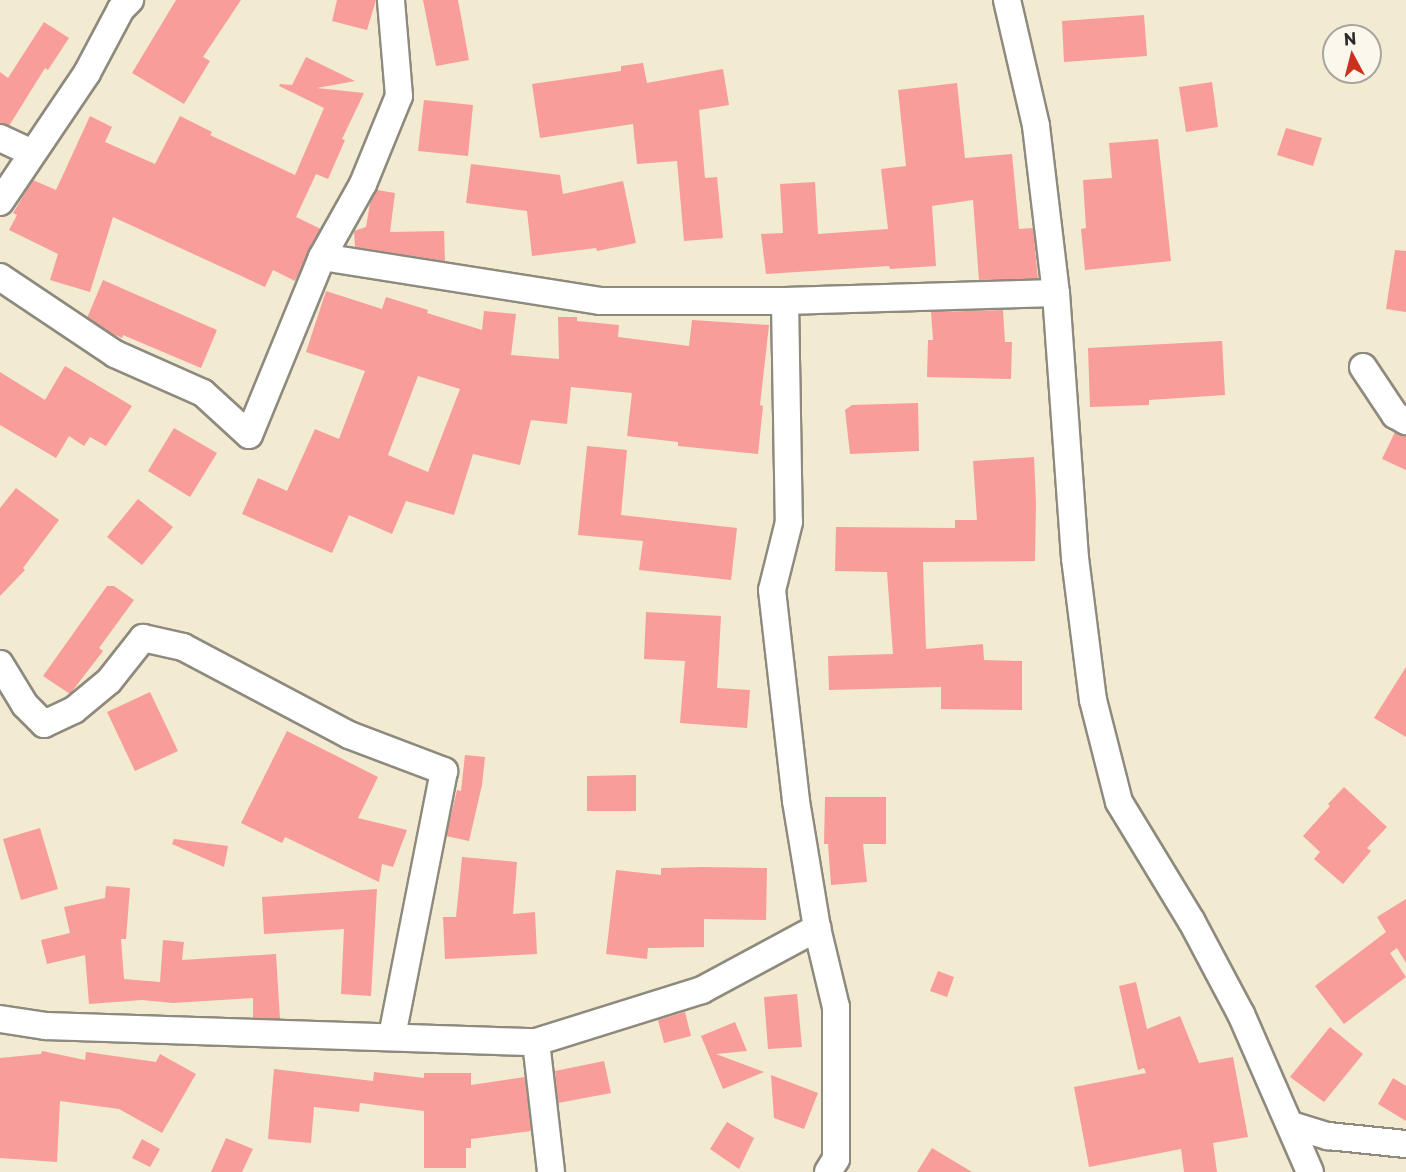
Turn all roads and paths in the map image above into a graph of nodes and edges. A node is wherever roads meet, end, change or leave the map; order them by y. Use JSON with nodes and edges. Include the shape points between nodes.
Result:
{"nodes":[{"id":1,"x":130,"y":0,"type":"edge"},
{"id":2,"x":391,"y":0,"type":"edge"},
{"id":3,"x":1007,"y":0,"type":"edge"},
{"id":4,"x":0,"y":138,"type":"edge"},
{"id":5,"x":32,"y":153,"type":"junction"},
{"id":6,"x":0,"y":202,"type":"edge"},
{"id":7,"x":322,"y":257,"type":"junction"},
{"id":8,"x":0,"y":277,"type":"edge"},
{"id":9,"x":1056,"y":293,"type":"junction"},
{"id":10,"x":785,"y":301,"type":"junction"},
{"id":11,"x":1363,"y":367,"type":"dead end"},
{"id":12,"x":1406,"y":421,"type":"edge"},
{"id":13,"x":0,"y":664,"type":"edge"},
{"id":14,"x":817,"y":928,"type":"junction"},
{"id":15,"x":0,"y":1019,"type":"edge"},
{"id":16,"x":392,"y":1035,"type":"junction"},
{"id":17,"x":536,"y":1042,"type":"junction"},
{"id":18,"x":1291,"y":1125,"type":"junction"},
{"id":19,"x":1406,"y":1144,"type":"edge"},
{"id":20,"x":551,"y":1172,"type":"edge"},
{"id":21,"x":828,"y":1172,"type":"edge"},
{"id":22,"x":1310,"y":1172,"type":"edge"}],
"edges":[{"from":1,"to":5,"type":"street","via":[[121,9],[87,73]]},
{"from":2,"to":7,"type":"street","via":[[399,96],[363,184]]},
{"from":3,"to":9,"type":"street","via":[[1036,126]]},
{"from":4,"to":5,"type":"street"},
{"from":5,"to":6,"type":"street"},
{"from":7,"to":8,"type":"street","via":[[249,435],[203,393],[115,354]]},
{"from":7,"to":10,"type":"street","via":[[600,301]]},
{"from":9,"to":10,"type":"street"},
{"from":9,"to":18,"type":"street","via":[[1075,558],[1088,665],[1119,802],[1203,943]]},
{"from":10,"to":14,"type":"street","via":[[789,522],[772,590],[796,801]]},
{"from":11,"to":12,"type":"street","via":[[1395,415]]},
{"from":13,"to":16,"type":"street","via":[[25,705],[44,724],[74,710],[109,681],[143,638],[183,647],[349,735],[444,771]]},
{"from":14,"to":17,"type":"street","via":[[702,990]]},
{"from":14,"to":21,"type":"street","via":[[836,1007],[836,1159]]},
{"from":15,"to":16,"type":"street","via":[[46,1026]]},
{"from":16,"to":17,"type":"street"},
{"from":17,"to":20,"type":"street"},
{"from":18,"to":19,"type":"street","via":[[1328,1136]]},
{"from":18,"to":22,"type":"street"}]}
